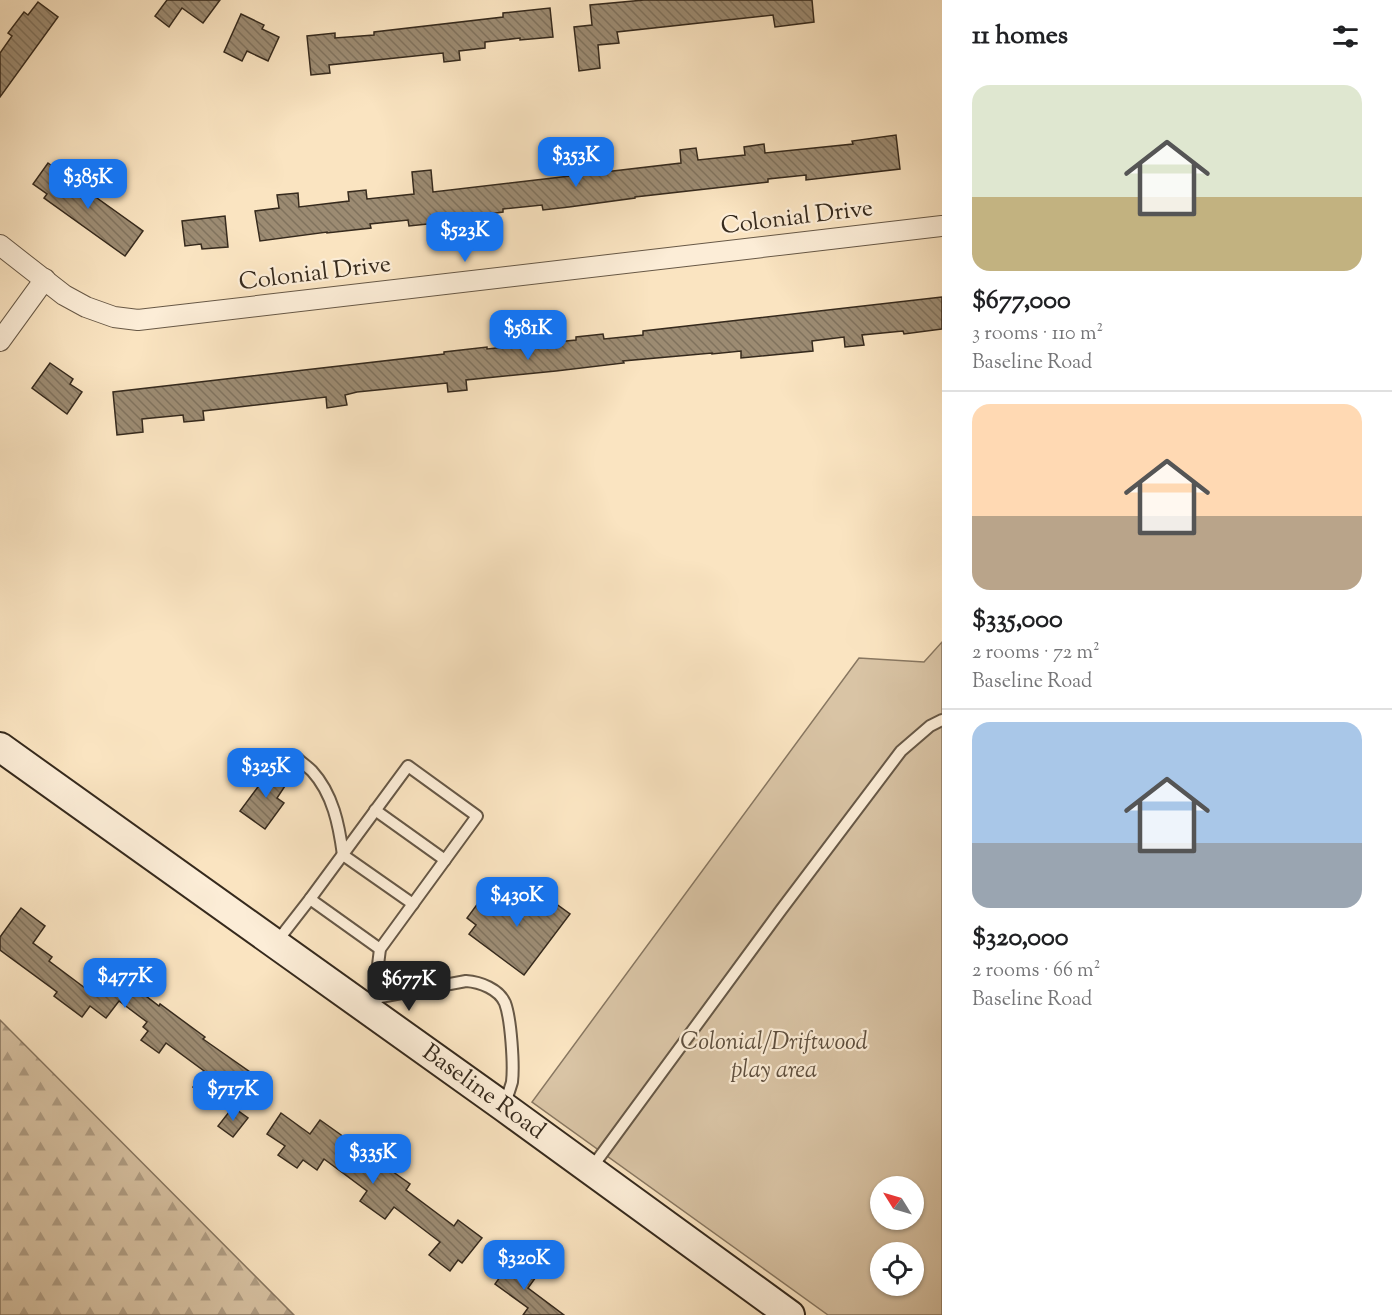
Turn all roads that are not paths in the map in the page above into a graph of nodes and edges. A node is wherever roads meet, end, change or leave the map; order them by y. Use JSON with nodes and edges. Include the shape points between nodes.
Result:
{"nodes":[{"id":1,"x":942,"y":226,"type":"edge"},
{"id":2,"x":0,"y":245,"type":"edge"},
{"id":3,"x":45,"y":279,"type":"junction"},
{"id":4,"x":0,"y":341,"type":"edge"},
{"id":5,"x":942,"y":720,"type":"edge"},
{"id":6,"x":0,"y":747,"type":"edge"},
{"id":7,"x":298,"y":759,"type":"dead end"},
{"id":8,"x":375,"y":810,"type":"junction"},
{"id":9,"x":343,"y":855,"type":"junction"},
{"id":10,"x":445,"y":860,"type":"junction"},
{"id":11,"x":310,"y":899,"type":"junction"},
{"id":12,"x":413,"y":904,"type":"junction"},
{"id":13,"x":275,"y":944,"type":"junction"},
{"id":14,"x":380,"y":950,"type":"junction"},
{"id":15,"x":369,"y":1001,"type":"junction"},
{"id":16,"x":504,"y":1107,"type":"junction"},
{"id":17,"x":590,"y":1170,"type":"junction"},
{"id":18,"x":790,"y":1315,"type":"edge"}],
"edges":[{"from":1,"to":3,"type":"street","name":"Colonial Drive","via":[[138,320],[86,307]]},
{"from":2,"to":3,"type":"street","name":"Colonial Drive"},
{"from":3,"to":4,"type":"street"},
{"from":5,"to":17,"type":"lane","via":[[901,752]]},
{"from":6,"to":13,"type":"street","name":"Baseline Road"},
{"from":7,"to":9,"type":"lane","via":[[313,772],[333,807]]},
{"from":8,"to":9,"type":"lane"},
{"from":8,"to":10,"type":"lane"},
{"from":8,"to":10,"type":"lane","via":[[408,766],[477,816]]},
{"from":9,"to":11,"type":"lane"},
{"from":9,"to":12,"type":"lane"},
{"from":10,"to":12,"type":"lane"},
{"from":11,"to":13,"type":"lane"},
{"from":11,"to":14,"type":"lane"},
{"from":12,"to":14,"type":"lane"},
{"from":13,"to":15,"type":"street","name":"Baseline Road"},
{"from":14,"to":15,"type":"lane"},
{"from":15,"to":16,"type":"street","name":"Baseline Road"},
{"from":15,"to":16,"type":"lane","via":[[466,981],[482,984],[499,995],[505,1002],[513,1061],[512,1082]]},
{"from":16,"to":17,"type":"street","name":"Baseline Road"},
{"from":17,"to":18,"type":"street","name":"Baseline Road"}]}
